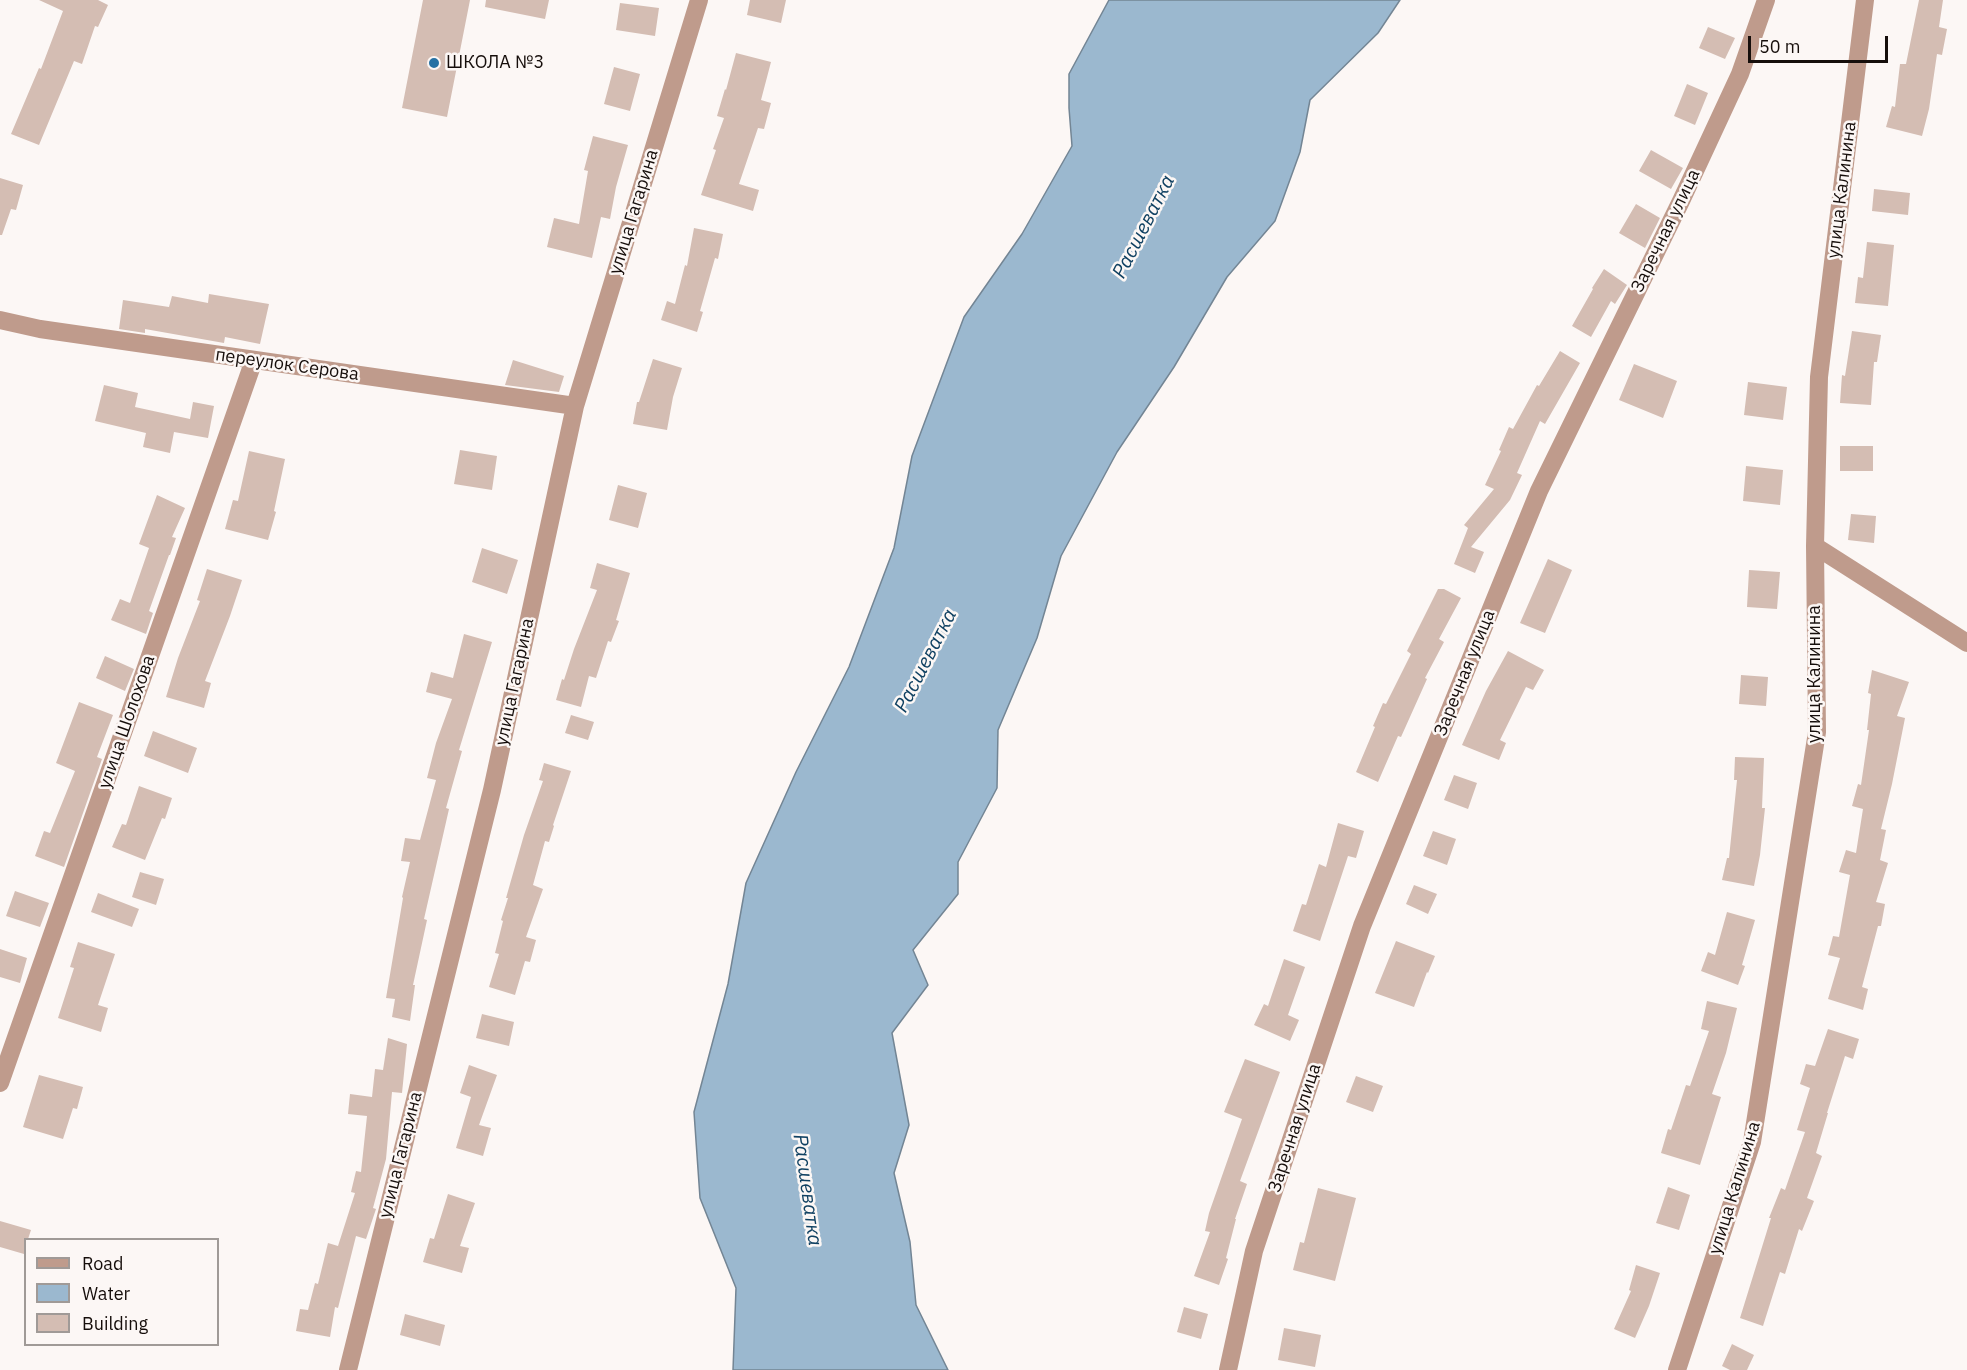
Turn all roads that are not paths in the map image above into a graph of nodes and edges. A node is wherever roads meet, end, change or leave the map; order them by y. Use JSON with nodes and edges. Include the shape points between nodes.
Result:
{"nodes":[{"id":1,"x":699,"y":0,"type":"edge"},
{"id":2,"x":1766,"y":0,"type":"edge"},
{"id":3,"x":1865,"y":0,"type":"edge"},
{"id":4,"x":0,"y":320,"type":"edge"},
{"id":5,"x":254,"y":360,"type":"junction"},
{"id":6,"x":575,"y":406,"type":"junction"},
{"id":7,"x":1815,"y":546,"type":"junction"},
{"id":8,"x":1967,"y":643,"type":"edge"},
{"id":9,"x":0,"y":1083,"type":"edge"},
{"id":10,"x":348,"y":1370,"type":"edge"},
{"id":11,"x":1227,"y":1370,"type":"edge"},
{"id":12,"x":1677,"y":1370,"type":"edge"}],
"edges":[{"from":1,"to":6,"type":"street","name":"улица Гагарина"},
{"from":2,"to":11,"type":"street","name":"Заречная улица","via":[[1740,74],[1539,491],[1362,926],[1254,1251]]},
{"from":3,"to":7,"type":"street","name":"улица Калинина","via":[[1819,377]]},
{"from":4,"to":5,"type":"street","name":"переулок Серова"},
{"from":5,"to":6,"type":"street","name":"переулок Серова"},
{"from":5,"to":9,"type":"street","name":"улица Шолохова"},
{"from":6,"to":10,"type":"street","name":"улица Гагарина","via":[[492,790]]},
{"from":7,"to":8,"type":"street"},
{"from":7,"to":12,"type":"street","name":"улица Калинина","via":[[1817,732],[1752,1142]]}]}
